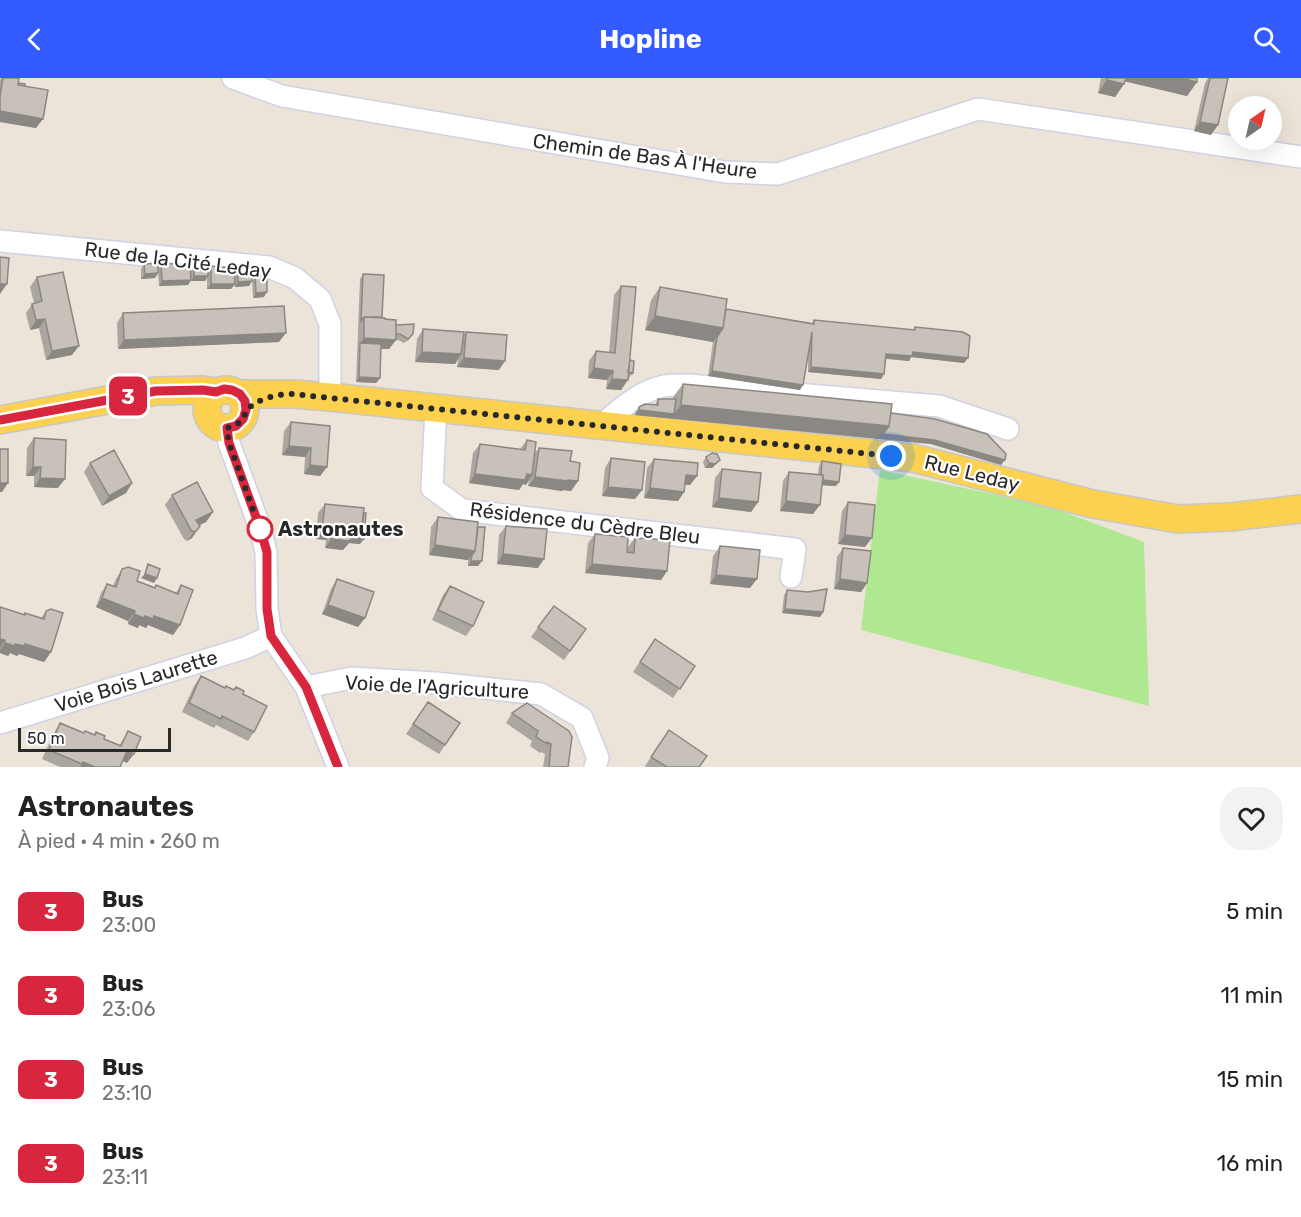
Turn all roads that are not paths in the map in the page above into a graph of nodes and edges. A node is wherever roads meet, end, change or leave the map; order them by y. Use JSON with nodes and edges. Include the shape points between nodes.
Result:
{"nodes":[{"id":1,"x":233,"y":78,"type":"edge"},
{"id":2,"x":1301,"y":157,"type":"edge"},
{"id":3,"x":0,"y":241,"type":"edge"},
{"id":4,"x":330,"y":397,"type":"junction"},
{"id":5,"x":220,"y":404,"type":"junction"},
{"id":6,"x":436,"y":408,"type":"junction"},
{"id":7,"x":0,"y":420,"type":"edge"},
{"id":8,"x":602,"y":425,"type":"junction"},
{"id":9,"x":1008,"y":429,"type":"dead end"},
{"id":10,"x":1301,"y":509,"type":"edge"},
{"id":11,"x":791,"y":577,"type":"dead end"},
{"id":12,"x":271,"y":636,"type":"junction"},
{"id":13,"x":306,"y":687,"type":"junction"},
{"id":14,"x":0,"y":723,"type":"edge"},
{"id":15,"x":338,"y":767,"type":"edge"},
{"id":16,"x":595,"y":767,"type":"edge"}],
"edges":[{"from":1,"to":2,"type":"street","name":"Chemin de Bas À l'Heure","via":[[282,96],[725,172],[778,174],[978,109]]},
{"from":3,"to":4,"type":"street","name":"Rue de la Cité Leday","via":[[269,267],[295,278],[320,299],[330,324]]},
{"from":4,"to":5,"type":"main road","name":"Rue Leday","via":[[277,394],[257,403]]},
{"from":4,"to":6,"type":"main road","name":"Rue Leday"},
{"from":5,"to":7,"type":"main road","name":"Rue Leday","via":[[156,391]]},
{"from":5,"to":12,"type":"street","via":[[229,443],[267,552]]},
{"from":6,"to":8,"type":"main road","name":"Rue Leday"},
{"from":6,"to":11,"type":"street","name":"Résidence du Cèdre Bleu","via":[[432,488],[462,510],[795,549]]},
{"from":8,"to":9,"type":"street","via":[[645,393],[664,386],[689,385],[939,406]]},
{"from":8,"to":10,"type":"main road","name":"Rue Leday","via":[[913,458],[1093,504],[1178,519]]},
{"from":12,"to":13,"type":"street"},
{"from":12,"to":14,"type":"street","name":"Voie Bois Laurette","via":[[246,648]]},
{"from":13,"to":15,"type":"street"},
{"from":13,"to":16,"type":"street","name":"Voie de l'Agriculture","via":[[352,678],[541,694],[582,718],[597,758]]}]}
